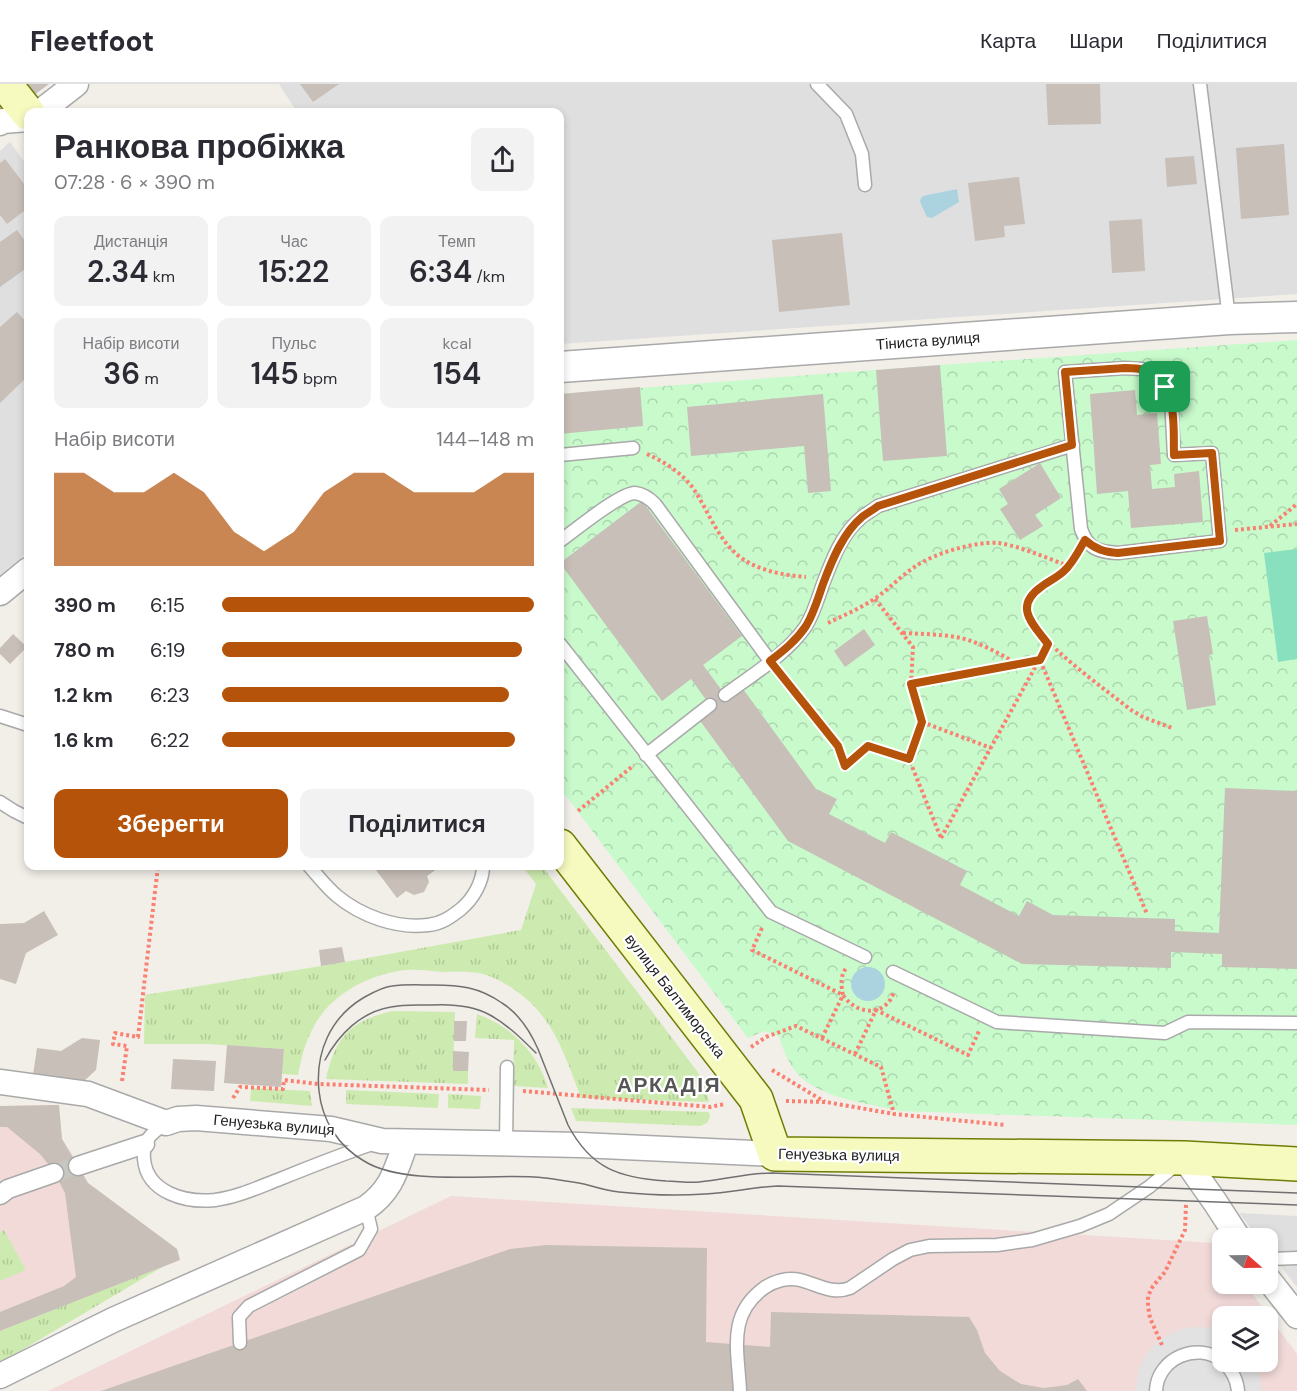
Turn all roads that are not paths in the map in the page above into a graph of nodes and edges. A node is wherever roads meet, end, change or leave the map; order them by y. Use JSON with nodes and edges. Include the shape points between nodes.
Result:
{"nodes":[{"id":1,"x":5,"y":84,"type":"edge"},
{"id":2,"x":76,"y":84,"type":"edge"},
{"id":3,"x":817,"y":84,"type":"edge"},
{"id":4,"x":1200,"y":84,"type":"edge"},
{"id":5,"x":24,"y":108,"type":"edge"},
{"id":6,"x":45,"y":108,"type":"edge"},
{"id":7,"x":24,"y":119,"type":"edge"},
{"id":8,"x":0,"y":123,"type":"edge"},
{"id":9,"x":865,"y":185,"type":"dead end"},
{"id":10,"x":1297,"y":317,"type":"edge"},
{"id":11,"x":1229,"y":320,"type":"junction"},
{"id":12,"x":564,"y":367,"type":"edge"},
{"id":13,"x":1072,"y":445,"type":"junction"},
{"id":14,"x":633,"y":448,"type":"road end"},
{"id":15,"x":564,"y":454,"type":"edge"},
{"id":16,"x":564,"y":538,"type":"edge"},
{"id":17,"x":24,"y":573,"type":"edge"},
{"id":18,"x":0,"y":593,"type":"edge"},
{"id":19,"x":564,"y":649,"type":"edge"},
{"id":20,"x":770,"y":661,"type":"junction"},
{"id":21,"x":725,"y":695,"type":"dead end"},
{"id":22,"x":710,"y":705,"type":"dead end"},
{"id":23,"x":0,"y":716,"type":"edge"},
{"id":24,"x":24,"y":724,"type":"edge"},
{"id":25,"x":646,"y":755,"type":"junction"},
{"id":26,"x":0,"y":802,"type":"edge"},
{"id":27,"x":24,"y":816,"type":"edge"},
{"id":28,"x":564,"y":851,"type":"edge"},
{"id":29,"x":313,"y":870,"type":"edge"},
{"id":30,"x":483,"y":870,"type":"edge"},
{"id":31,"x":865,"y":957,"type":"road end"},
{"id":32,"x":892,"y":972,"type":"road end"},
{"id":33,"x":1297,"y":1023,"type":"edge"},
{"id":34,"x":507,"y":1067,"type":"dead end"},
{"id":35,"x":0,"y":1082,"type":"edge"},
{"id":36,"x":166,"y":1123,"type":"junction"},
{"id":37,"x":382,"y":1141,"type":"junction"},
{"id":38,"x":406,"y":1142,"type":"junction"},
{"id":39,"x":145,"y":1144,"type":"junction"},
{"id":40,"x":506,"y":1145,"type":"junction"},
{"id":41,"x":775,"y":1155,"type":"junction"},
{"id":42,"x":1185,"y":1158,"type":"junction"},
{"id":43,"x":1297,"y":1164,"type":"edge"},
{"id":44,"x":78,"y":1166,"type":"tunnel mouth"},
{"id":45,"x":54,"y":1173,"type":"tunnel mouth"},
{"id":46,"x":0,"y":1195,"type":"edge"},
{"id":47,"x":366,"y":1208,"type":"junction"},
{"id":48,"x":1232,"y":1228,"type":"edge"},
{"id":49,"x":1297,"y":1258,"type":"edge"},
{"id":50,"x":1278,"y":1259,"type":"edge"},
{"id":51,"x":1278,"y":1292,"type":"edge"},
{"id":52,"x":1297,"y":1316,"type":"edge"},
{"id":53,"x":240,"y":1343,"type":"dead end"},
{"id":54,"x":1212,"y":1355,"type":"edge"},
{"id":55,"x":1232,"y":1372,"type":"edge"},
{"id":56,"x":0,"y":1376,"type":"edge"},
{"id":57,"x":740,"y":1391,"type":"edge"},
{"id":58,"x":1156,"y":1391,"type":"edge"},
{"id":59,"x":1238,"y":1391,"type":"edge"}],
"edges":[{"from":1,"to":5,"type":"main road"},
{"from":2,"to":6,"type":"street"},
{"from":3,"to":9,"type":"lane","via":[[846,114],[862,154]]},
{"from":4,"to":11,"type":"lane"},
{"from":7,"to":8,"type":"street"},
{"from":10,"to":11,"type":"street","name":"Тіниста вулиця"},
{"from":11,"to":12,"type":"street","name":"Тіниста вулиця"},
{"from":13,"to":13,"type":"lane","via":[[1081,530],[1093,547],[1118,553],[1220,541],[1212,453],[1174,455],[1172,399],[1155,375],[1125,368],[1065,372]]},
{"from":13,"to":20,"type":"lane","via":[[878,506],[862,517],[841,543],[806,625]]},
{"from":14,"to":15,"type":"lane"},
{"from":16,"to":20,"type":"lane","via":[[622,496],[636,493],[648,498]]},
{"from":17,"to":18,"type":"street"},
{"from":19,"to":25,"type":"lane"},
{"from":20,"to":21,"type":"lane"},
{"from":22,"to":25,"type":"lane"},
{"from":23,"to":24,"type":"lane"},
{"from":25,"to":31,"type":"lane","via":[[771,912]]},
{"from":26,"to":27,"type":"lane"},
{"from":28,"to":41,"type":"main road","name":"вулиця Балтиморська","via":[[756,1100]]},
{"from":29,"to":30,"type":"lane","via":[[348,904],[365,914],[406,925],[429,925],[448,919],[476,891]]},
{"from":32,"to":33,"type":"lane","via":[[997,1022],[1165,1034],[1188,1022]]},
{"from":34,"to":40,"type":"lane"},
{"from":35,"to":36,"type":"street","via":[[88,1094]]},
{"from":36,"to":37,"type":"street","name":"Генуезька вулиця","via":[[196,1118],[331,1129]]},
{"from":36,"to":39,"type":"lane","via":[[151,1133]]},
{"from":37,"to":38,"type":"street","name":"Генуезька вулиця"},
{"from":37,"to":39,"type":"lane","name":"Генуезька вулиця","via":[[237,1196],[213,1200],[178,1197],[154,1183],[145,1170]]},
{"from":38,"to":40,"type":"street","name":"Генуезька вулиця"},
{"from":38,"to":47,"type":"street","via":[[384,1193]]},
{"from":39,"to":44,"type":"street"},
{"from":40,"to":41,"type":"street","name":"Генуезька вулиця"},
{"from":41,"to":42,"type":"main road","name":"Генуезька вулиця"},
{"from":42,"to":43,"type":"main road","name":"Генуезька вулиця"},
{"from":42,"to":48,"type":"street"},
{"from":42,"to":57,"type":"lane","via":[[1108,1214],[1080,1226],[997,1245],[910,1250],[843,1291],[798,1280],[785,1279],[768,1285],[753,1296],[737,1328]]},
{"from":45,"to":46,"type":"street"},
{"from":47,"to":53,"type":"lane","via":[[371,1229],[358,1250],[249,1306],[239,1317]]},
{"from":47,"to":56,"type":"street","via":[[113,1320]]},
{"from":49,"to":50,"type":"lane"},
{"from":51,"to":52,"type":"street"},
{"from":54,"to":58,"type":"lane","via":[[1196,1352],[1169,1362]]},
{"from":55,"to":59,"type":"lane"}]}
